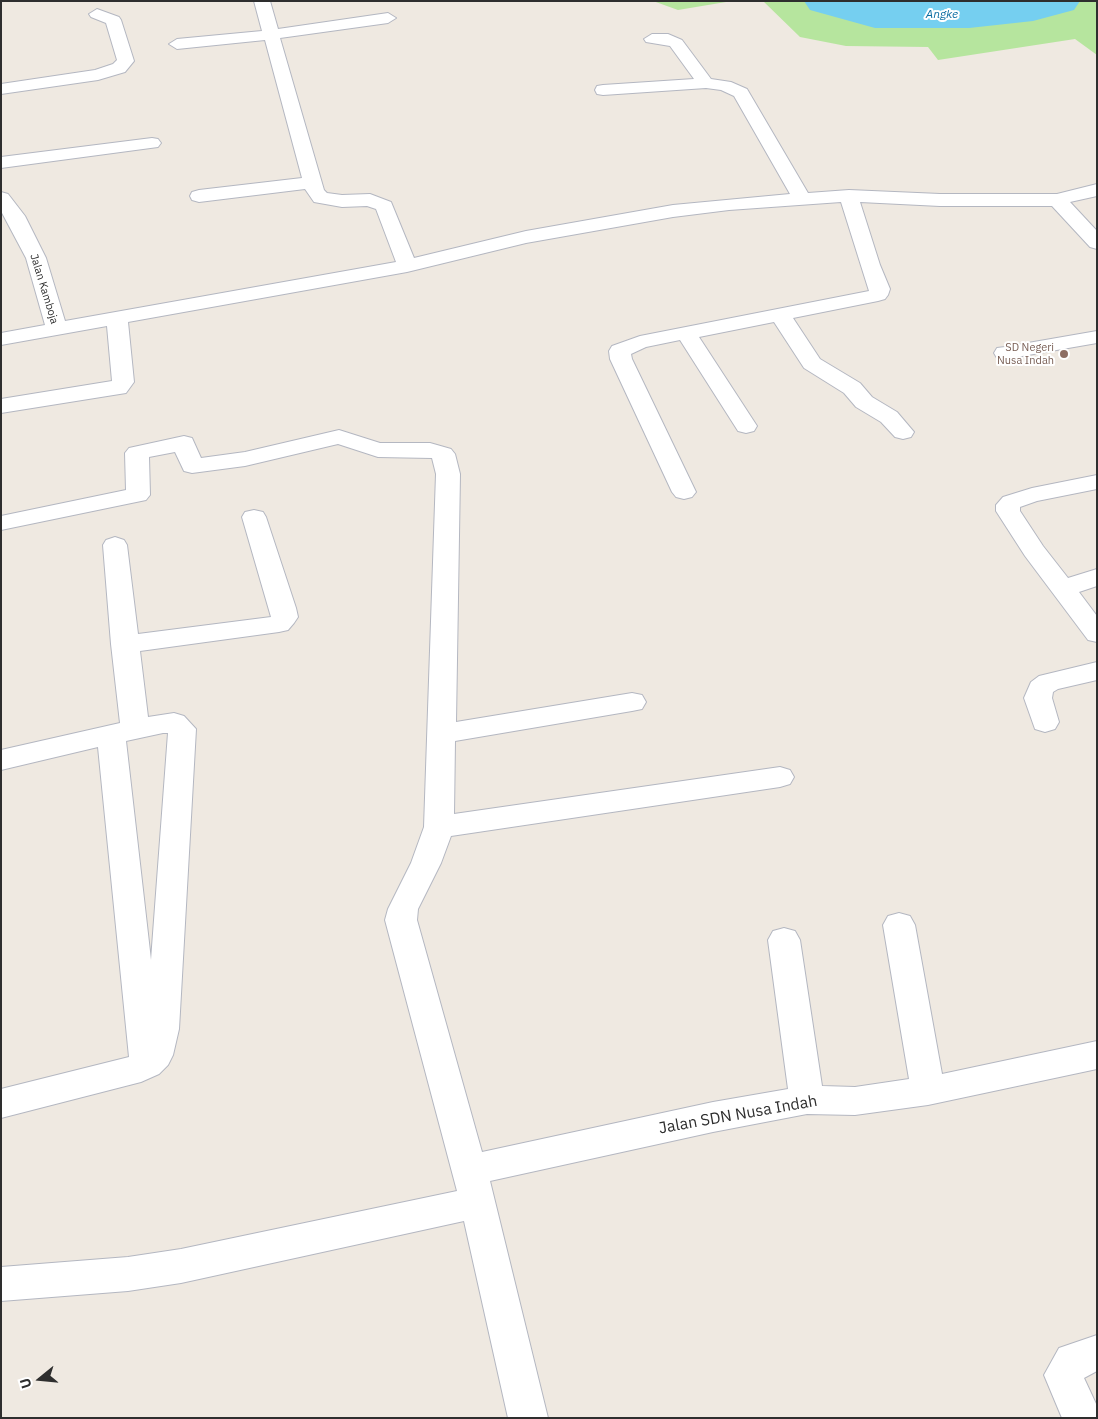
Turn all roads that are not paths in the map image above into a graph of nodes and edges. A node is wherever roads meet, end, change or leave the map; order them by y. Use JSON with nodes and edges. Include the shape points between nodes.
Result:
{"nodes":[{"id":1,"x":262,"y":1,"type":"edge"},
{"id":2,"x":98,"y":14,"type":"dead end"},
{"id":3,"x":388,"y":18,"type":"dead end"},
{"id":4,"x":271,"y":35,"type":"junction"},
{"id":5,"x":652,"y":39,"type":"dead end"},
{"id":6,"x":178,"y":44,"type":"dead end"},
{"id":7,"x":706,"y":83,"type":"junction"},
{"id":8,"x":1,"y":89,"type":"edge"},
{"id":9,"x":603,"y":90,"type":"dead end"},
{"id":10,"x":152,"y":143,"type":"dead end"},
{"id":11,"x":1,"y":163,"type":"edge"},
{"id":12,"x":311,"y":183,"type":"junction"},
{"id":13,"x":1097,"y":190,"type":"edge"},
{"id":14,"x":199,"y":196,"type":"dead end"},
{"id":15,"x":849,"y":196,"type":"junction"},
{"id":16,"x":1,"y":198,"type":"edge"},
{"id":17,"x":801,"y":198,"type":"junction"},
{"id":18,"x":1057,"y":200,"type":"junction"},
{"id":19,"x":1097,"y":243,"type":"edge"},
{"id":20,"x":407,"y":266,"type":"junction"},
{"id":21,"x":781,"y":316,"type":"junction"},
{"id":22,"x":117,"y":319,"type":"junction"},
{"id":23,"x":57,"y":330,"type":"junction"},
{"id":24,"x":686,"y":333,"type":"junction"},
{"id":25,"x":1097,"y":336,"type":"edge"},
{"id":26,"x":1,"y":339,"type":"edge"},
{"id":27,"x":1005,"y":353,"type":"dead end"},
{"id":28,"x":1,"y":406,"type":"edge"},
{"id":29,"x":746,"y":426,"type":"dead end"},
{"id":30,"x":903,"y":432,"type":"dead end"},
{"id":31,"x":1097,"y":482,"type":"edge"},
{"id":32,"x":684,"y":492,"type":"dead end"},
{"id":33,"x":254,"y":517,"type":"dead end"},
{"id":34,"x":1,"y":523,"type":"edge"},
{"id":35,"x":115,"y":544,"type":"dead end"},
{"id":36,"x":1097,"y":577,"type":"edge"},
{"id":37,"x":1063,"y":589,"type":"junction"},
{"id":38,"x":1097,"y":634,"type":"edge"},
{"id":39,"x":124,"y":644,"type":"junction"},
{"id":40,"x":1097,"y":671,"type":"edge"},
{"id":41,"x":632,"y":702,"type":"dead end"},
{"id":42,"x":1045,"y":722,"type":"dead end"},
{"id":43,"x":123,"y":732,"type":"junction"},
{"id":44,"x":442,"y":734,"type":"junction"},
{"id":45,"x":1,"y":760,"type":"edge"},
{"id":46,"x":780,"y":777,"type":"dead end"},
{"id":47,"x":439,"y":827,"type":"junction"},
{"id":48,"x":899,"y":925,"type":"dead end"},
{"id":49,"x":784,"y":940,"type":"dead end"},
{"id":50,"x":1097,"y":1055,"type":"edge"},
{"id":51,"x":147,"y":1064,"type":"junction"},
{"id":52,"x":928,"y":1091,"type":"junction"},
{"id":53,"x":807,"y":1100,"type":"junction"},
{"id":54,"x":1,"y":1104,"type":"edge"},
{"id":55,"x":473,"y":1186,"type":"junction"},
{"id":56,"x":1,"y":1284,"type":"edge"},
{"id":57,"x":1097,"y":1353,"type":"edge"},
{"id":58,"x":528,"y":1418,"type":"edge"},
{"id":59,"x":1082,"y":1418,"type":"edge"}],
"edges":[{"from":1,"to":4,"type":"street"},
{"from":2,"to":8,"type":"street","via":[[113,20],[126,62],[119,68],[98,75]]},
{"from":3,"to":4,"type":"street"},
{"from":4,"to":6,"type":"street"},
{"from":4,"to":12,"type":"street"},
{"from":5,"to":7,"type":"street","via":[[676,43]]},
{"from":7,"to":9,"type":"street"},
{"from":7,"to":17,"type":"street","via":[[740,93]]},
{"from":10,"to":11,"type":"street"},
{"from":12,"to":14,"type":"street"},
{"from":12,"to":20,"type":"street","via":[[321,198],[370,200],[384,206]]},
{"from":13,"to":18,"type":"street"},
{"from":15,"to":17,"type":"street"},
{"from":15,"to":18,"type":"street"},
{"from":15,"to":21,"type":"street","via":[[880,289],[878,295]]},
{"from":16,"to":23,"type":"street","name":"Jalan Kamboja","via":[[15,216],[36,258]]},
{"from":17,"to":20,"type":"street","via":[[729,204],[608,222],[526,237]]},
{"from":18,"to":19,"type":"street"},
{"from":20,"to":22,"type":"street"},
{"from":21,"to":24,"type":"street"},
{"from":21,"to":30,"type":"street","via":[[812,363],[847,384],[864,402],[890,417]]},
{"from":22,"to":23,"type":"street"},
{"from":22,"to":28,"type":"street","via":[[123,382],[118,388]]},
{"from":23,"to":26,"type":"street"},
{"from":24,"to":29,"type":"street"},
{"from":24,"to":32,"type":"street","via":[[640,342],[620,351]]},
{"from":25,"to":27,"type":"street"},
{"from":31,"to":37,"type":"street","via":[[1032,495],[1008,505],[1010,516]]},
{"from":33,"to":39,"type":"street","via":[[283,608],[285,617],[280,624]]},
{"from":34,"to":44,"type":"street","via":[[138,494],[137,453],[184,443],[192,466],[245,458],[339,436],[378,450],[430,450],[442,454],[448,474]]},
{"from":35,"to":39,"type":"street"},
{"from":36,"to":37,"type":"street"},
{"from":37,"to":38,"type":"street"},
{"from":39,"to":43,"type":"street"},
{"from":40,"to":42,"type":"street","via":[[1050,682],[1041,688],[1038,698]]},
{"from":41,"to":44,"type":"street"},
{"from":43,"to":45,"type":"street"},
{"from":43,"to":51,"type":"street"},
{"from":43,"to":51,"type":"street","via":[[163,723],[174,723],[182,729],[163,1029],[156,1055]]},
{"from":44,"to":47,"type":"street"},
{"from":46,"to":47,"type":"street"},
{"from":47,"to":55,"type":"street","via":[[401,920]]},
{"from":48,"to":52,"type":"street"},
{"from":49,"to":53,"type":"street"},
{"from":50,"to":52,"type":"street","name":"Jalan SDN Nusa Indah"},
{"from":51,"to":54,"type":"street","via":[[129,1072]]},
{"from":52,"to":53,"type":"street","name":"Jalan SDN Nusa Indah","via":[[855,1101]]},
{"from":53,"to":55,"type":"street","name":"Jalan SDN Nusa Indah","via":[[712,1117]]},
{"from":55,"to":56,"type":"street","name":"Jalan SDN Nusa Indah","via":[[181,1266],[128,1274]]},
{"from":55,"to":58,"type":"street"},
{"from":57,"to":59,"type":"street","via":[[1073,1361],[1063,1375]]}]}
